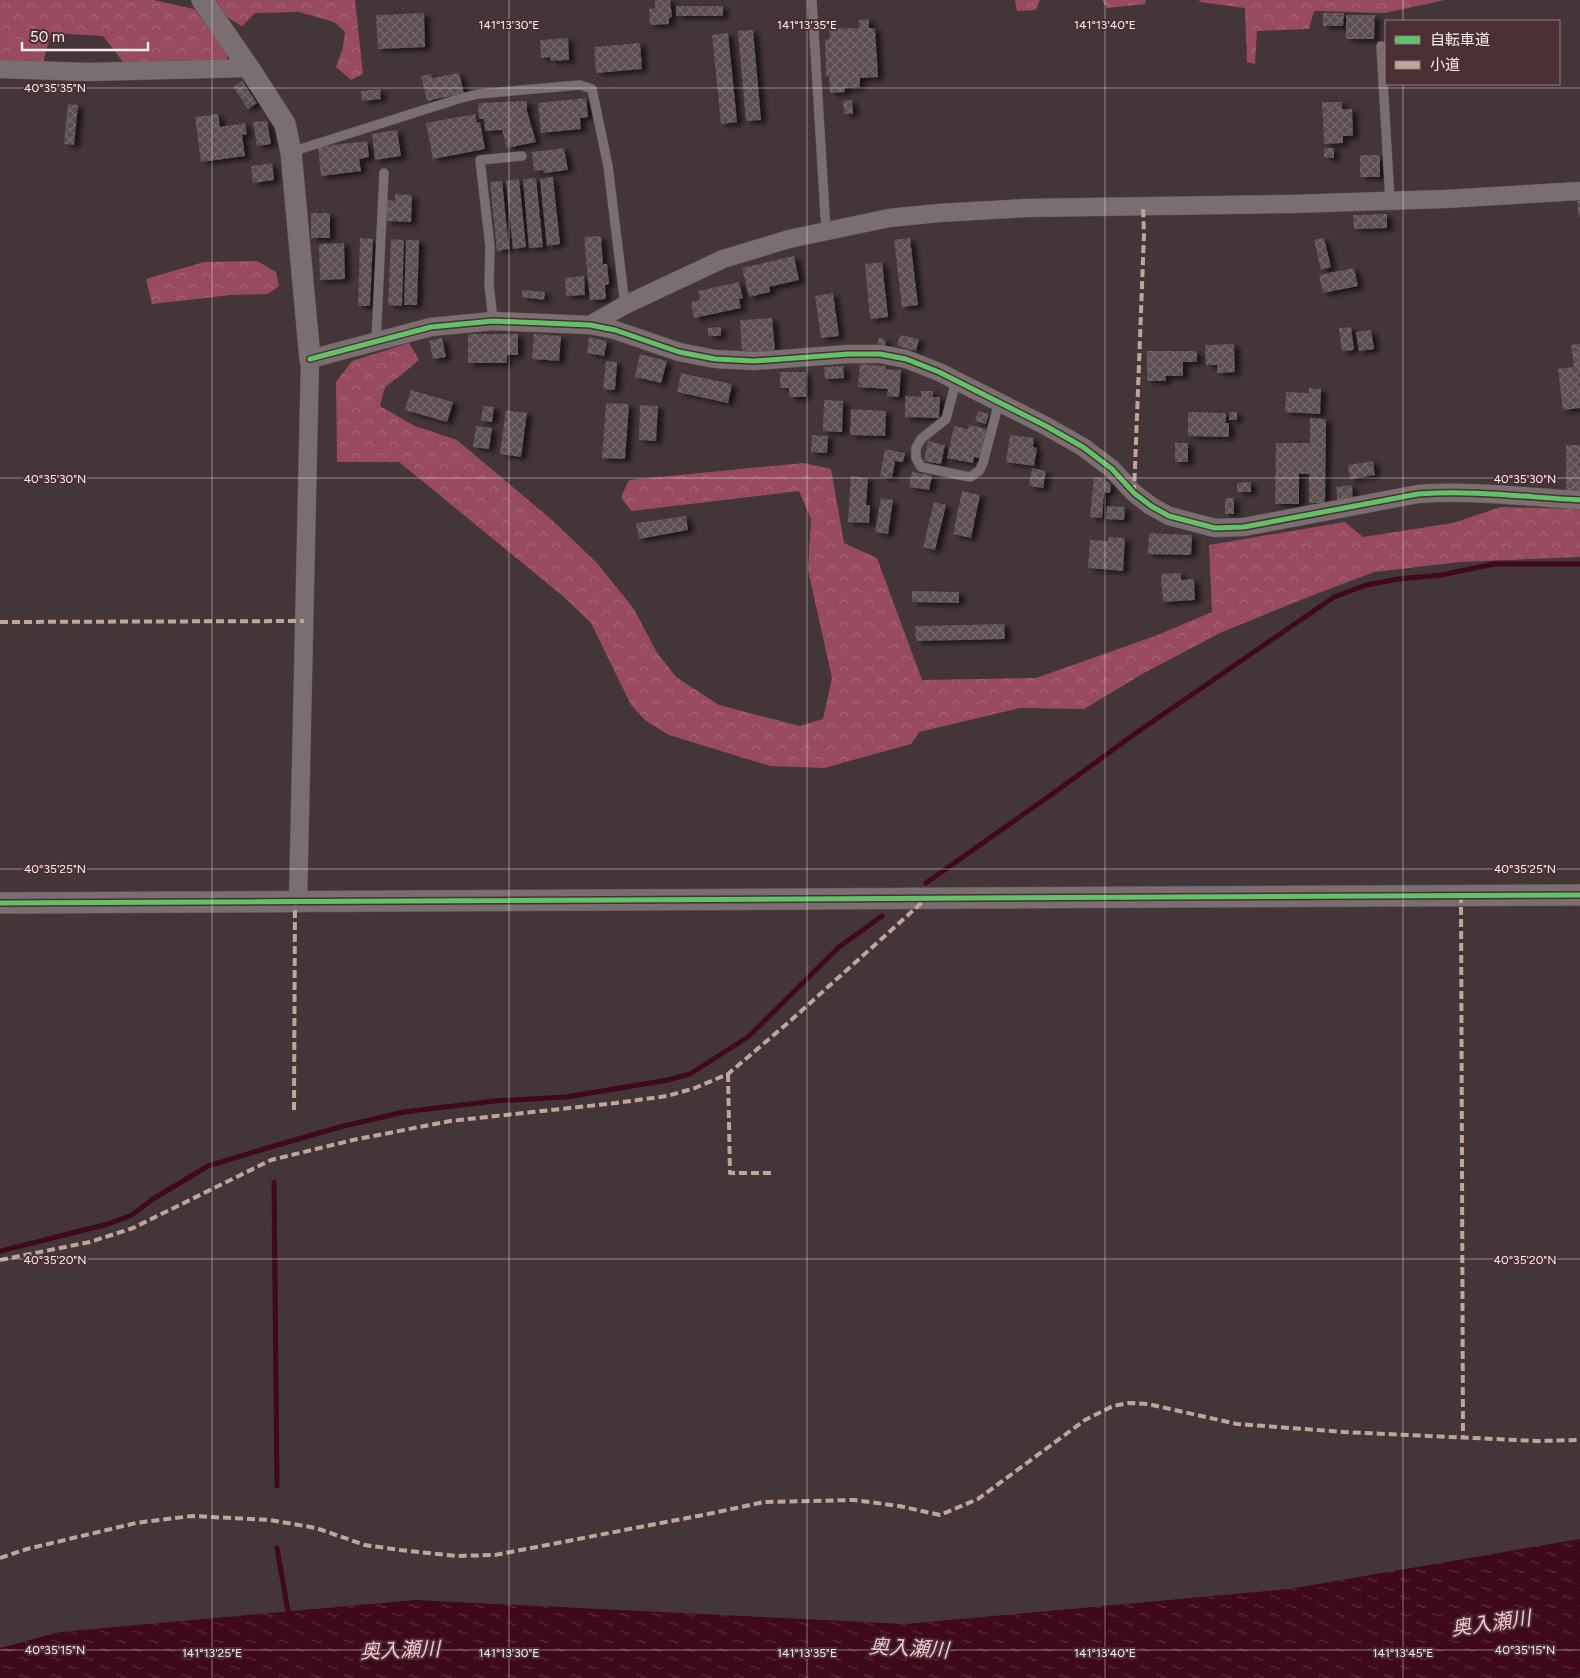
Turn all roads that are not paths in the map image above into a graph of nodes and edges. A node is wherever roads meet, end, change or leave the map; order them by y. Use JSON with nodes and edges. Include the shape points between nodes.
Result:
{"nodes":[{"id":1,"x":201,"y":0,"type":"edge"},
{"id":2,"x":812,"y":0,"type":"edge"},
{"id":3,"x":1381,"y":46,"type":"dead end"},
{"id":4,"x":249,"y":68,"type":"junction"},
{"id":5,"x":0,"y":69,"type":"edge"},
{"id":6,"x":291,"y":152,"type":"junction"},
{"id":7,"x":522,"y":156,"type":"dead end"},
{"id":8,"x":384,"y":173,"type":"dead end"},
{"id":9,"x":1580,"y":191,"type":"edge"},
{"id":10,"x":1390,"y":201,"type":"junction"},
{"id":11,"x":826,"y":231,"type":"junction"},
{"id":12,"x":625,"y":305,"type":"junction"},
{"id":13,"x":493,"y":321,"type":"junction"},
{"id":14,"x":590,"y":325,"type":"junction"},
{"id":15,"x":376,"y":341,"type":"junction"},
{"id":16,"x":310,"y":359,"type":"junction"},
{"id":17,"x":956,"y":380,"type":"junction"},
{"id":18,"x":999,"y":402,"type":"junction"},
{"id":19,"x":1580,"y":500,"type":"edge"},
{"id":20,"x":1580,"y":895,"type":"edge"},
{"id":21,"x":298,"y":902,"type":"junction"},
{"id":22,"x":0,"y":903,"type":"edge"}],
"edges":[{"from":1,"to":4,"type":"street"},
{"from":2,"to":11,"type":"lane"},
{"from":3,"to":10,"type":"lane"},
{"from":4,"to":5,"type":"street","via":[[88,72]]},
{"from":4,"to":6,"type":"street","via":[[285,124]]},
{"from":6,"to":12,"type":"lane","via":[[478,94],[580,86],[592,89],[608,166]]},
{"from":6,"to":16,"type":"street"},
{"from":7,"to":13,"type":"lane","via":[[480,160],[490,247]]},
{"from":8,"to":15,"type":"lane"},
{"from":9,"to":10,"type":"street"},
{"from":10,"to":11,"type":"street","via":[[1026,208],[897,217]]},
{"from":11,"to":12,"type":"street","via":[[723,259]]},
{"from":12,"to":14,"type":"street"},
{"from":13,"to":14,"type":"street"},
{"from":13,"to":15,"type":"street","via":[[431,326]]},
{"from":14,"to":17,"type":"street","via":[[679,352],[715,359],[754,361],[880,354],[906,359]]},
{"from":15,"to":16,"type":"street"},
{"from":16,"to":21,"type":"street"},
{"from":17,"to":18,"type":"street"},
{"from":17,"to":18,"type":"lane","via":[[946,419],[921,439],[916,448],[916,458],[921,467],[970,477],[979,471]]},
{"from":18,"to":19,"type":"street","via":[[1083,447],[1151,506],[1169,516],[1215,528],[1244,527],[1428,493],[1495,493]]},
{"from":20,"to":21,"type":"street"},
{"from":21,"to":22,"type":"street"}]}
